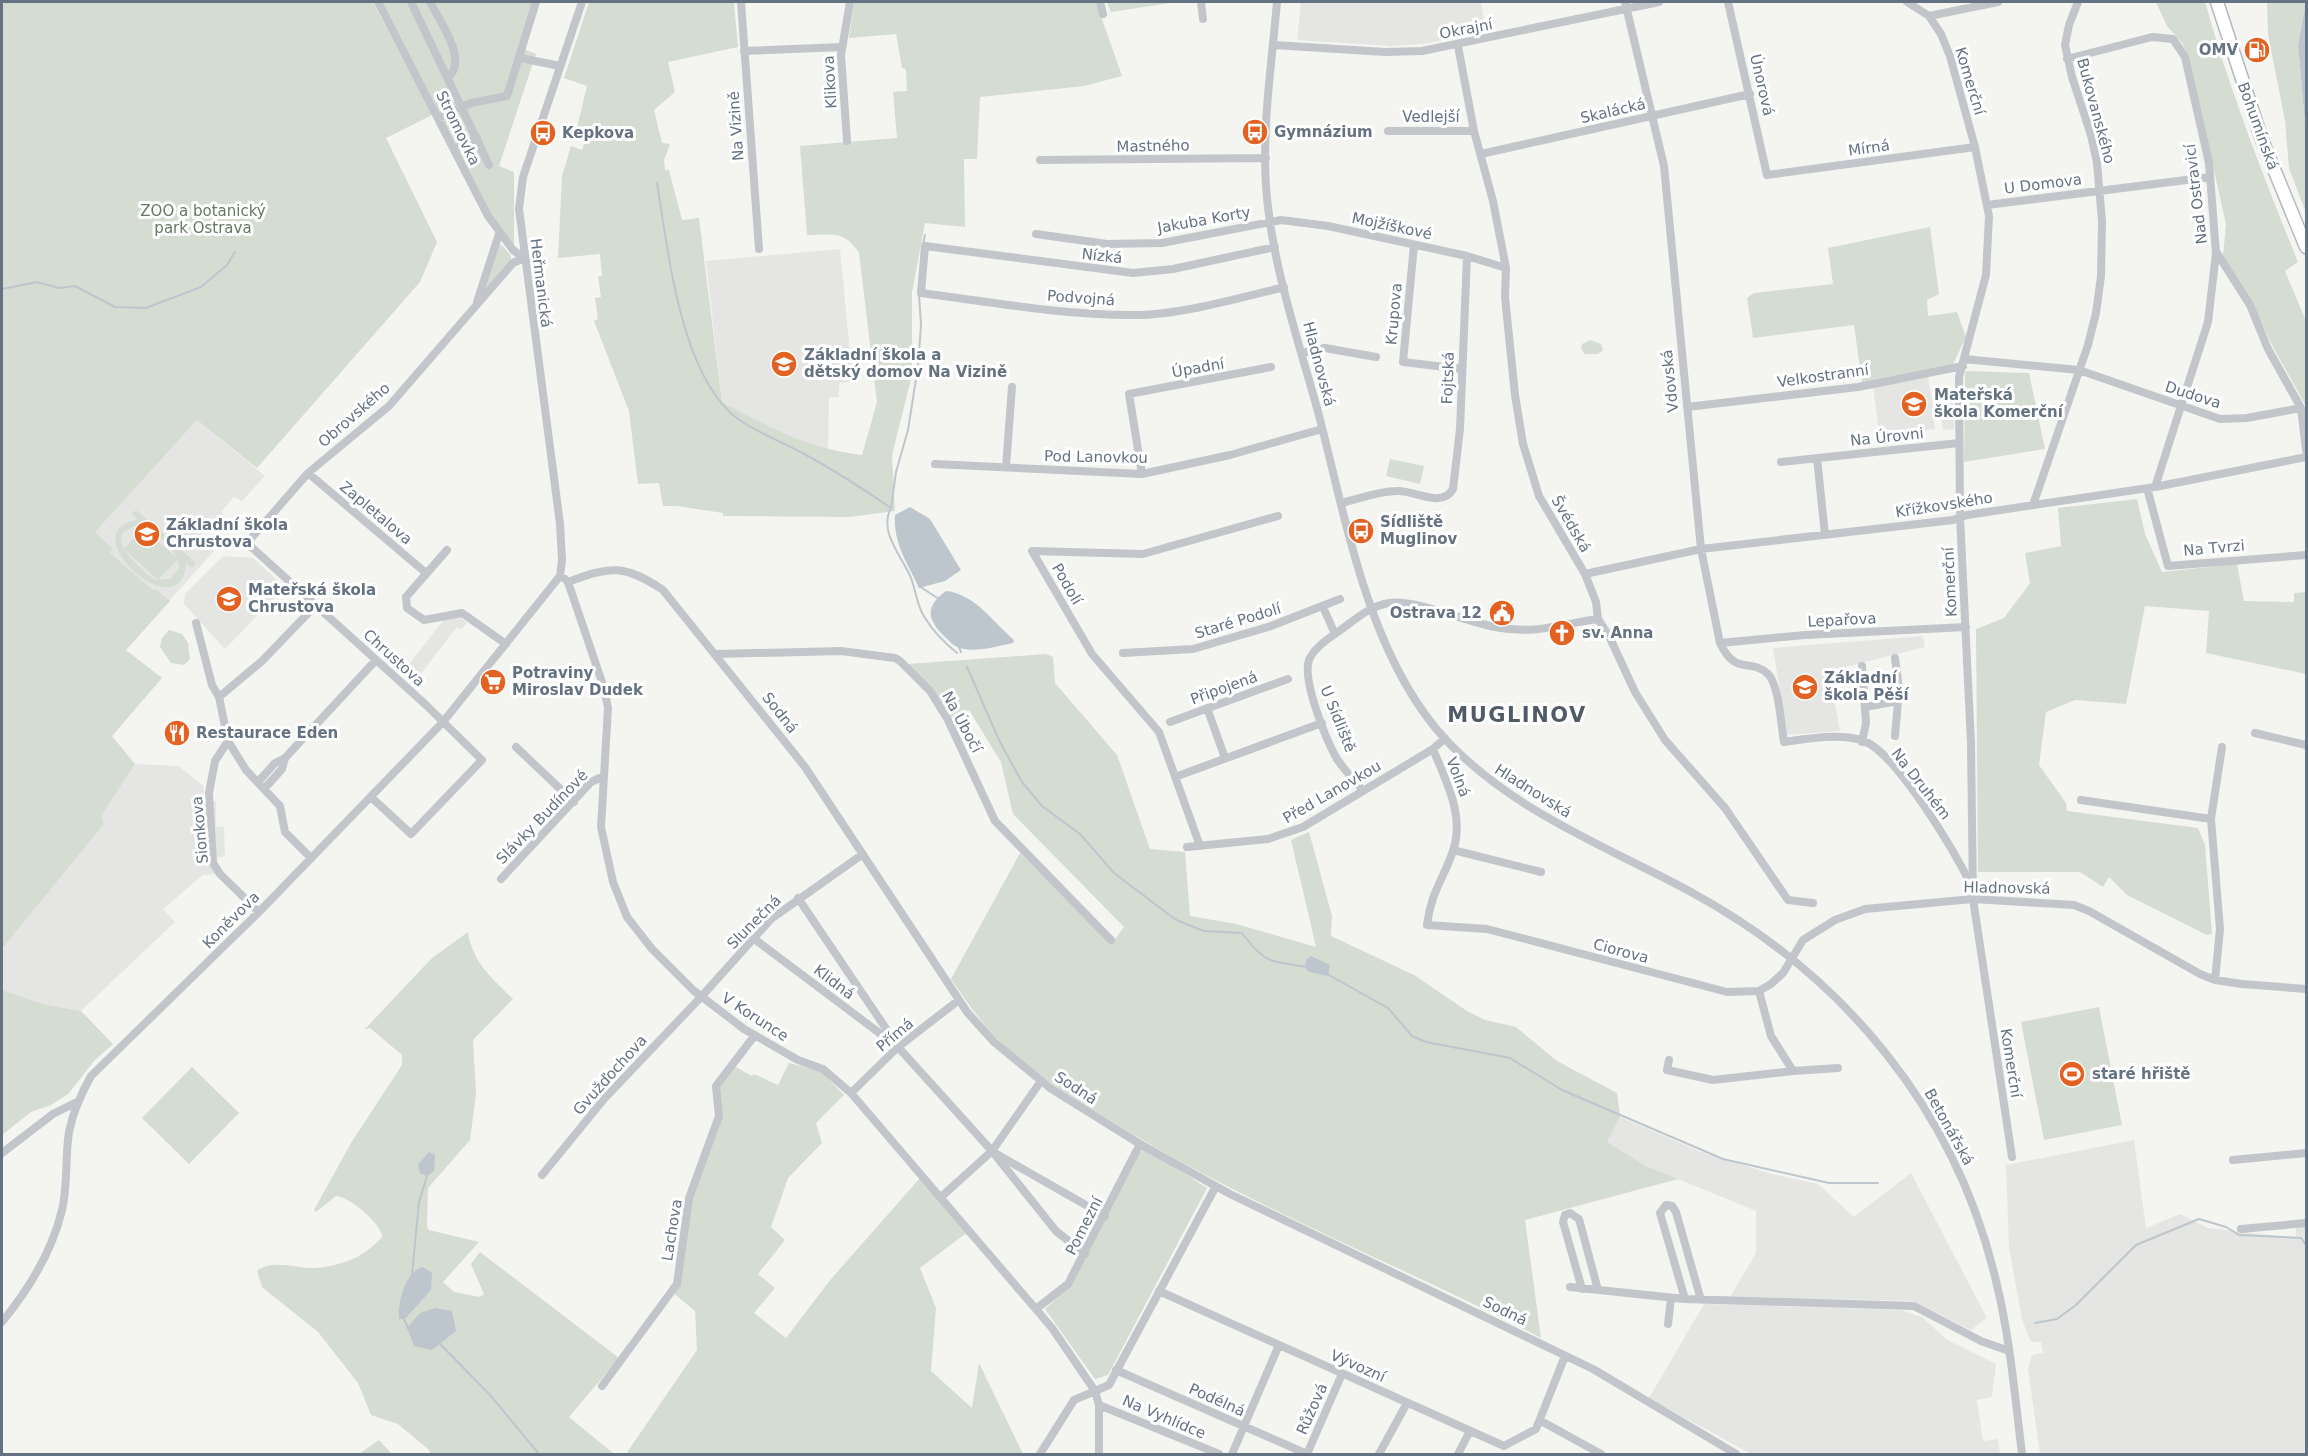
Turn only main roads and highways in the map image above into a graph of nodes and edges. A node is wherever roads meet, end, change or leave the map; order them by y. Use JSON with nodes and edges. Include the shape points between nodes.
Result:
{"nodes":[{"id":1,"x":2217,"y":2,"type":"edge"},
{"id":2,"x":2307,"y":248,"type":"edge"}],
"edges":[{"from":1,"to":2,"type":"main road","name":"Bohumínská","via":[[2262,140]]}]}
